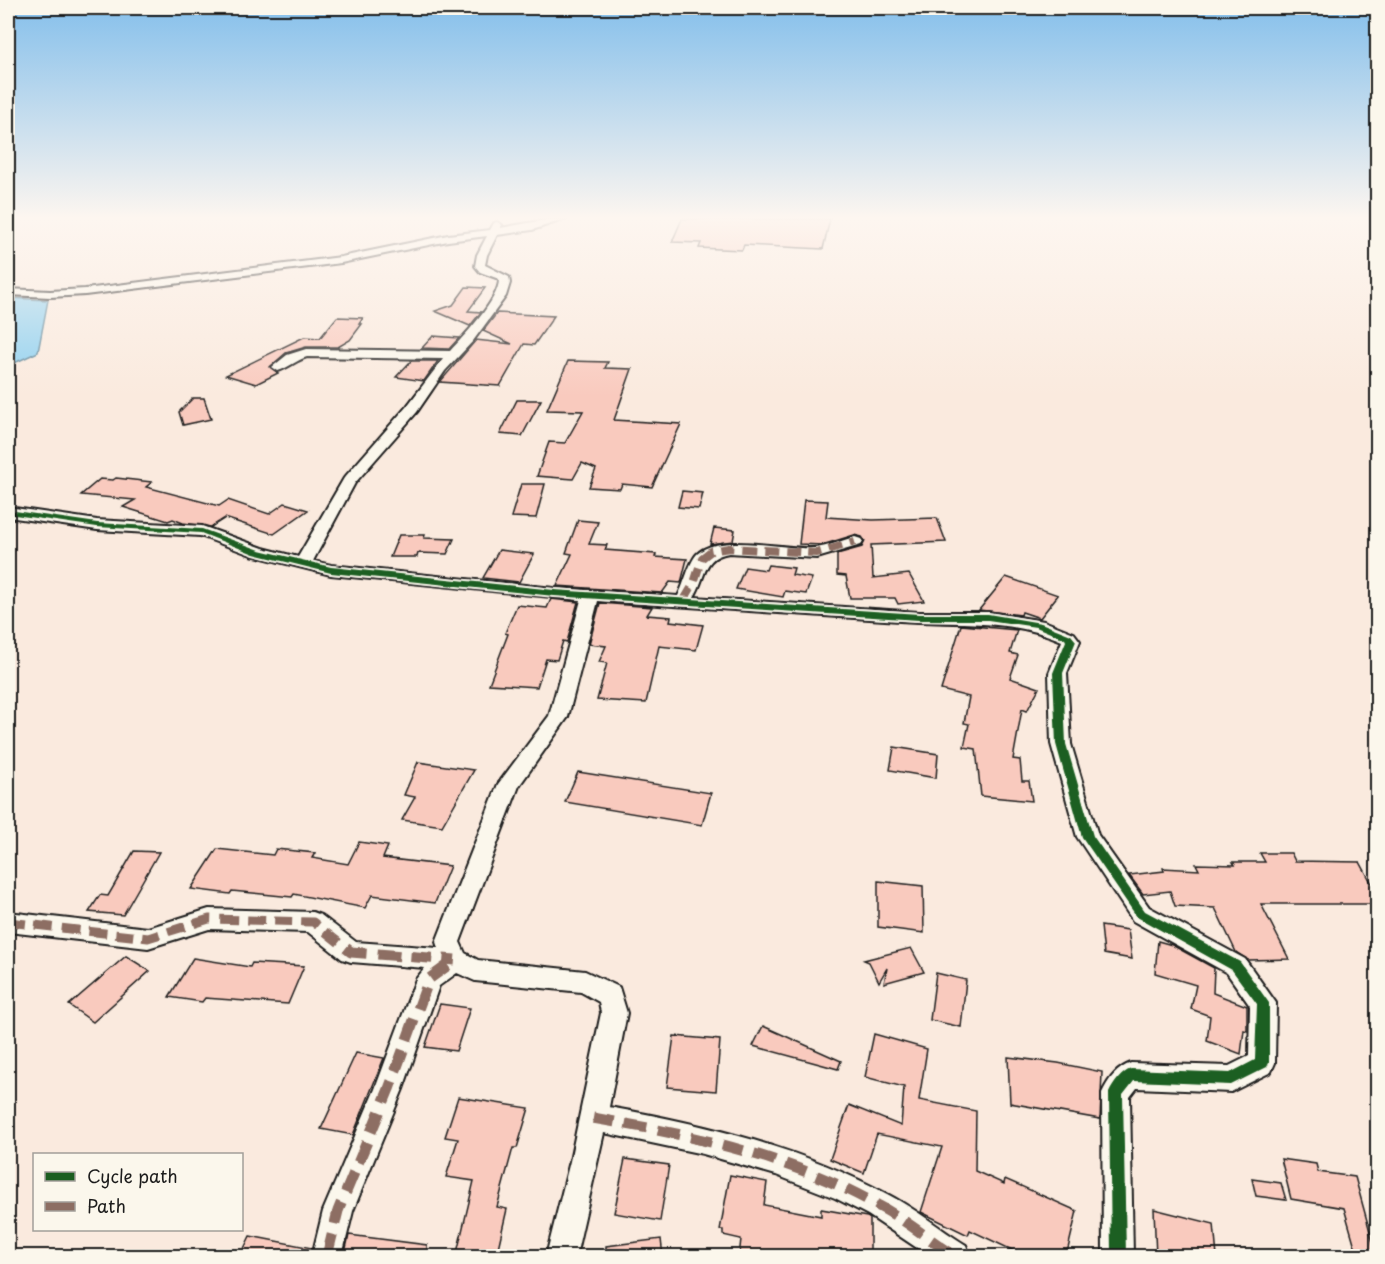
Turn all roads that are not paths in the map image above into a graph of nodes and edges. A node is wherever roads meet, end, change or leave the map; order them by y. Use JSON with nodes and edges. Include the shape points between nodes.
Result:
{"nodes":[{"id":1,"x":202,"y":278,"type":"edge"},
{"id":2,"x":504,"y":278,"type":"edge"},
{"id":3,"x":8,"y":292,"type":"edge"},
{"id":4,"x":453,"y":355,"type":"junction"},
{"id":5,"x":278,"y":367,"type":"dead end"},
{"id":6,"x":8,"y":512,"type":"edge"},
{"id":7,"x":855,"y":542,"type":"dead end"},
{"id":8,"x":303,"y":564,"type":"junction"},
{"id":9,"x":591,"y":595,"type":"junction"},
{"id":10,"x":684,"y":600,"type":"junction"},
{"id":11,"x":8,"y":922,"type":"edge"},
{"id":12,"x":455,"y":960,"type":"junction"},
{"id":13,"x":593,"y":1118,"type":"junction"},
{"id":14,"x":327,"y":1257,"type":"edge"},
{"id":15,"x":561,"y":1257,"type":"edge"},
{"id":16,"x":955,"y":1257,"type":"edge"},
{"id":17,"x":1118,"y":1257,"type":"edge"}],
"edges":[{"from":1,"to":3,"type":"street","via":[[66,294]]},
{"from":2,"to":4,"type":"street","via":[[503,289]]},
{"from":4,"to":5,"type":"street","via":[[306,353]]},
{"from":4,"to":8,"type":"street","via":[[349,481]]},
{"from":6,"to":8,"type":"street","via":[[98,525],[202,531],[256,552]]},
{"from":7,"to":10,"type":"street","via":[[817,553],[729,548],[711,551],[702,558]]},
{"from":8,"to":9,"type":"street"},
{"from":9,"to":10,"type":"street"},
{"from":9,"to":12,"type":"street","via":[[558,717],[509,784],[448,942]]},
{"from":10,"to":17,"type":"street","via":[[919,617],[987,617],[1038,625],[1068,636],[1071,641],[1058,673],[1061,744],[1088,837],[1141,914],[1236,966],[1263,1003],[1262,1063],[1231,1078],[1131,1075],[1116,1093]]},
{"from":11,"to":12,"type":"street","via":[[148,938],[209,919],[313,922],[351,952]]},
{"from":12,"to":13,"type":"street","via":[[475,970],[585,982],[610,995],[614,1013]]},
{"from":12,"to":14,"type":"street","via":[[429,980],[338,1211]]},
{"from":13,"to":15,"type":"street"},
{"from":13,"to":16,"type":"street","via":[[666,1130],[804,1172],[879,1206]]}]}
